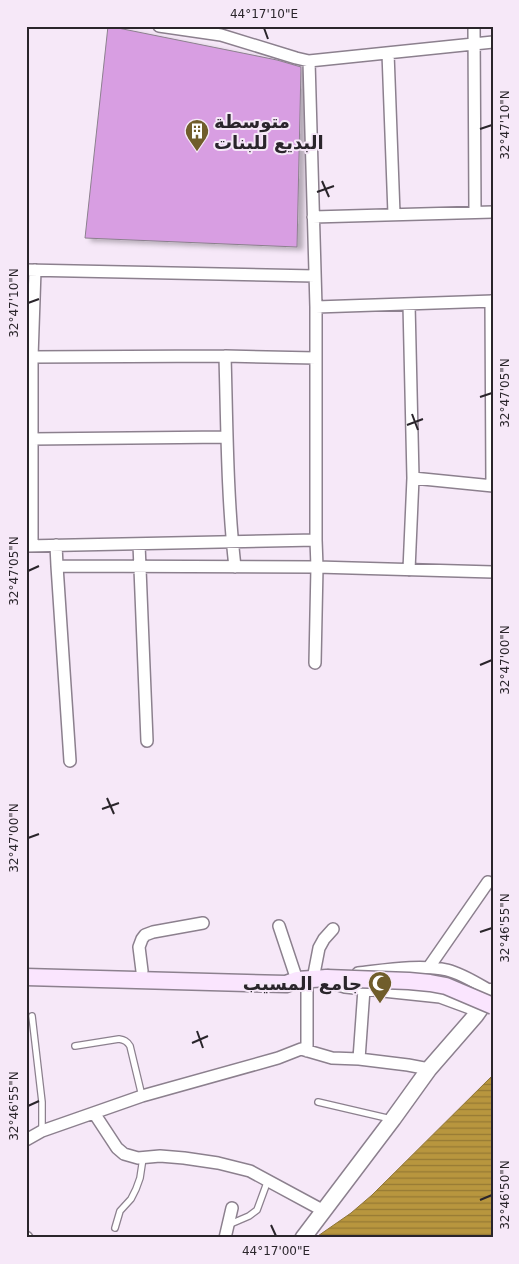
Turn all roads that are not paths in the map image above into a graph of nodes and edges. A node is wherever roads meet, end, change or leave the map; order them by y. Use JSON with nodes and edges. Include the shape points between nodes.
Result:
{"nodes":[{"id":1,"x":159,"y":26,"type":"edge"},
{"id":2,"x":474,"y":26,"type":"edge"},
{"id":3,"x":220,"y":30,"type":"edge"},
{"id":4,"x":493,"y":42,"type":"edge"},
{"id":5,"x":475,"y":44,"type":"junction"},
{"id":6,"x":388,"y":53,"type":"junction"},
{"id":7,"x":309,"y":61,"type":"junction"},
{"id":8,"x":475,"y":212,"type":"junction"},
{"id":9,"x":493,"y":212,"type":"edge"},
{"id":10,"x":394,"y":214,"type":"junction"},
{"id":11,"x":313,"y":217,"type":"junction"},
{"id":12,"x":30,"y":270,"type":"edge"},
{"id":13,"x":315,"y":276,"type":"junction"},
{"id":14,"x":492,"y":301,"type":"edge"},
{"id":15,"x":410,"y":304,"type":"junction"},
{"id":16,"x":316,"y":307,"type":"junction"},
{"id":17,"x":225,"y":356,"type":"junction"},
{"id":18,"x":32,"y":357,"type":"junction"},
{"id":19,"x":316,"y":358,"type":"junction"},
{"id":20,"x":492,"y":404,"type":"edge"},
{"id":21,"x":227,"y":437,"type":"junction"},
{"id":22,"x":32,"y":439,"type":"junction"},
{"id":23,"x":413,"y":478,"type":"junction"},
{"id":24,"x":492,"y":486,"type":"edge"},
{"id":25,"x":316,"y":540,"type":"junction"},
{"id":26,"x":232,"y":542,"type":"junction"},
{"id":27,"x":139,"y":544,"type":"junction"},
{"id":28,"x":56,"y":545,"type":"junction"},
{"id":29,"x":29,"y":546,"type":"edge"},
{"id":30,"x":57,"y":566,"type":"junction"},
{"id":31,"x":141,"y":567,"type":"junction"},
{"id":32,"x":235,"y":567,"type":"junction"},
{"id":33,"x":317,"y":567,"type":"junction"},
{"id":34,"x":409,"y":570,"type":"junction"},
{"id":35,"x":493,"y":572,"type":"edge"},
{"id":36,"x":315,"y":663,"type":"dead end"},
{"id":37,"x":147,"y":741,"type":"dead end"},
{"id":38,"x":70,"y":761,"type":"dead end"},
{"id":39,"x":488,"y":882,"type":"dead end"},
{"id":40,"x":204,"y":922,"type":"dead end"},
{"id":41,"x":279,"y":926,"type":"dead end"},
{"id":42,"x":333,"y":929,"type":"dead end"},
{"id":43,"x":26,"y":966,"type":"edge"},
{"id":44,"x":429,"y":967,"type":"junction"},
{"id":45,"x":142,"y":971,"type":"junction"},
{"id":46,"x":26,"y":977,"type":"edge"},
{"id":47,"x":311,"y":979,"type":"junction"},
{"id":48,"x":364,"y":990,"type":"junction"},
{"id":49,"x":492,"y":992,"type":"edge"},
{"id":50,"x":486,"y":1009,"type":"edge"},
{"id":51,"x":32,"y":1016,"type":"dead end"},
{"id":52,"x":30,"y":1029,"type":"edge"},
{"id":53,"x":75,"y":1046,"type":"dead end"},
{"id":54,"x":307,"y":1051,"type":"junction"},
{"id":55,"x":359,"y":1059,"type":"junction"},
{"id":56,"x":429,"y":1069,"type":"junction"},
{"id":57,"x":142,"y":1096,"type":"junction"},
{"id":58,"x":318,"y":1102,"type":"dead end"},
{"id":59,"x":94,"y":1113,"type":"junction"},
{"id":60,"x":393,"y":1119,"type":"junction"},
{"id":61,"x":42,"y":1131,"type":"junction"},
{"id":62,"x":26,"y":1140,"type":"edge"},
{"id":63,"x":143,"y":1158,"type":"junction"},
{"id":64,"x":268,"y":1180,"type":"junction"},
{"id":65,"x":232,"y":1208,"type":"dead end"},
{"id":66,"x":324,"y":1211,"type":"junction"},
{"id":67,"x":228,"y":1225,"type":"junction"},
{"id":68,"x":115,"y":1228,"type":"dead end"},
{"id":69,"x":225,"y":1238,"type":"edge"},
{"id":70,"x":303,"y":1238,"type":"edge"}],
"edges":[{"from":1,"to":3,"type":"street"},
{"from":2,"to":5,"type":"street"},
{"from":3,"to":7,"type":"street"},
{"from":4,"to":5,"type":"street"},
{"from":5,"to":6,"type":"street"},
{"from":5,"to":8,"type":"street"},
{"from":6,"to":7,"type":"street"},
{"from":6,"to":10,"type":"street"},
{"from":7,"to":11,"type":"street"},
{"from":8,"to":9,"type":"street"},
{"from":8,"to":10,"type":"street"},
{"from":10,"to":11,"type":"street"},
{"from":11,"to":13,"type":"street"},
{"from":12,"to":13,"type":"street"},
{"from":12,"to":18,"type":"street"},
{"from":13,"to":16,"type":"street"},
{"from":14,"to":15,"type":"street"},
{"from":14,"to":20,"type":"street"},
{"from":15,"to":16,"type":"street"},
{"from":15,"to":23,"type":"street"},
{"from":16,"to":19,"type":"street"},
{"from":17,"to":18,"type":"street"},
{"from":17,"to":19,"type":"street"},
{"from":17,"to":21,"type":"street"},
{"from":18,"to":22,"type":"street"},
{"from":19,"to":25,"type":"street"},
{"from":20,"to":24,"type":"street"},
{"from":21,"to":22,"type":"street"},
{"from":21,"to":26,"type":"street"},
{"from":22,"to":29,"type":"street"},
{"from":23,"to":24,"type":"street"},
{"from":23,"to":34,"type":"street"},
{"from":25,"to":26,"type":"street"},
{"from":25,"to":33,"type":"street"},
{"from":26,"to":27,"type":"street"},
{"from":26,"to":32,"type":"street"},
{"from":27,"to":28,"type":"street"},
{"from":27,"to":31,"type":"street"},
{"from":28,"to":29,"type":"street"},
{"from":28,"to":30,"type":"street"},
{"from":30,"to":31,"type":"street"},
{"from":30,"to":38,"type":"street"},
{"from":31,"to":32,"type":"street"},
{"from":31,"to":37,"type":"street"},
{"from":32,"to":33,"type":"street"},
{"from":33,"to":34,"type":"street"},
{"from":33,"to":36,"type":"street"},
{"from":34,"to":35,"type":"street"},
{"from":39,"to":44,"type":"street"},
{"from":40,"to":45,"type":"street","via":[[145,935],[139,947]]},
{"from":41,"to":47,"type":"street"},
{"from":42,"to":47,"type":"street","via":[[319,948]]},
{"from":43,"to":45,"type":"main road"},
{"from":44,"to":47,"type":"street"},
{"from":44,"to":49,"type":"street","via":[[454,973]]},
{"from":45,"to":47,"type":"main road","via":[[283,973]]},
{"from":46,"to":47,"type":"main road","via":[[286,984]]},
{"from":47,"to":48,"type":"street"},
{"from":47,"to":50,"type":"main road","bridge":true,"via":[[430,982],[446,986]]},
{"from":47,"to":54,"type":"street"},
{"from":48,"to":50,"type":"street","via":[[435,996]]},
{"from":48,"to":55,"type":"street"},
{"from":49,"to":50,"type":"street"},
{"from":50,"to":56,"type":"street"},
{"from":51,"to":52,"type":"lane"},
{"from":52,"to":61,"type":"lane","via":[[42,1102]]},
{"from":53,"to":57,"type":"lane","via":[[119,1039],[128,1042]]},
{"from":54,"to":55,"type":"street","via":[[332,1058]]},
{"from":54,"to":57,"type":"street","via":[[301,1049]]},
{"from":55,"to":56,"type":"street"},
{"from":56,"to":60,"type":"street"},
{"from":57,"to":59,"type":"street"},
{"from":58,"to":60,"type":"lane"},
{"from":59,"to":61,"type":"street"},
{"from":59,"to":63,"type":"street","via":[[117,1148],[124,1154]]},
{"from":60,"to":66,"type":"street"},
{"from":61,"to":62,"type":"street"},
{"from":63,"to":64,"type":"street","via":[[160,1156],[218,1163],[250,1170]]},
{"from":63,"to":68,"type":"lane","via":[[136,1189],[120,1211]]},
{"from":64,"to":66,"type":"street"},
{"from":64,"to":67,"type":"lane","via":[[257,1210]]},
{"from":65,"to":67,"type":"street"},
{"from":66,"to":70,"type":"street"},
{"from":67,"to":69,"type":"street"}]}
